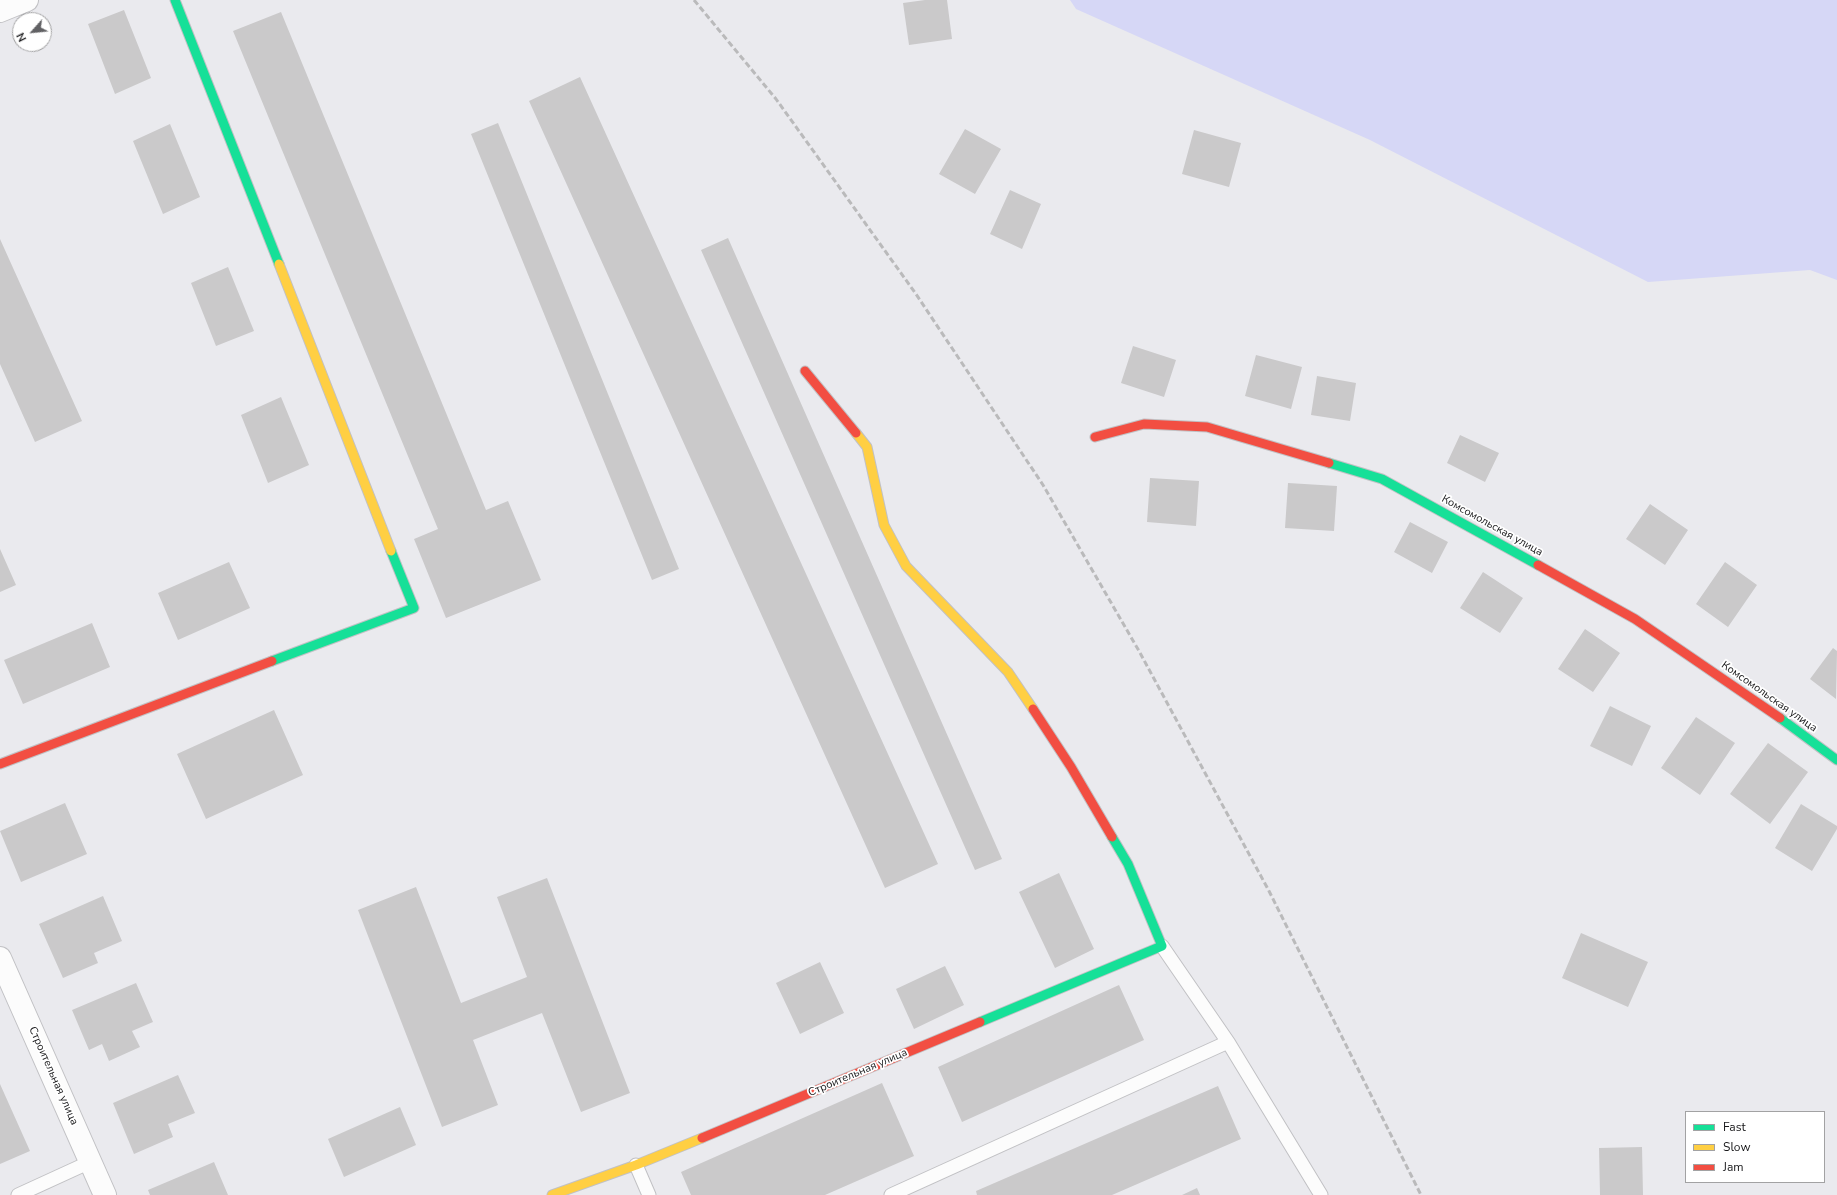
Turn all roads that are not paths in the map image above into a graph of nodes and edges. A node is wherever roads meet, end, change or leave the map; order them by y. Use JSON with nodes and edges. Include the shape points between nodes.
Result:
{"nodes":[{"id":1,"x":27,"y":0,"type":"edge"},
{"id":2,"x":175,"y":0,"type":"edge"},
{"id":3,"x":0,"y":12,"type":"edge"},
{"id":4,"x":805,"y":371,"type":"dead end"},
{"id":5,"x":1095,"y":437,"type":"dead end"},
{"id":6,"x":1837,"y":760,"type":"edge"},
{"id":7,"x":0,"y":764,"type":"edge"},
{"id":8,"x":1162,"y":946,"type":"junction"},
{"id":9,"x":0,"y":958,"type":"edge"},
{"id":10,"x":1228,"y":1042,"type":"junction"},
{"id":11,"x":90,"y":1162,"type":"junction"},
{"id":12,"x":636,"y":1165,"type":"junction"},
{"id":13,"x":18,"y":1195,"type":"edge"},
{"id":14,"x":105,"y":1195,"type":"edge"},
{"id":15,"x":552,"y":1195,"type":"edge"},
{"id":16,"x":649,"y":1195,"type":"edge"},
{"id":17,"x":891,"y":1195,"type":"edge"},
{"id":18,"x":1321,"y":1195,"type":"edge"}],
"edges":[{"from":1,"to":3,"type":"street"},
{"from":2,"to":7,"type":"street","via":[[414,608]]},
{"from":4,"to":8,"type":"street","via":[[867,447],[884,525],[906,566],[1008,672],[1071,767],[1128,864]]},
{"from":5,"to":6,"type":"street","name":"Комсомольская улица","via":[[1144,424],[1207,426],[1382,479],[1635,619],[1792,726]]},
{"from":8,"to":10,"type":"lane"},
{"from":8,"to":12,"type":"street","name":"Строительная улица"},
{"from":9,"to":11,"type":"street","name":"Строительная улица"},
{"from":10,"to":17,"type":"lane"},
{"from":10,"to":18,"type":"lane"},
{"from":11,"to":13,"type":"lane"},
{"from":11,"to":14,"type":"street","name":"Строительная улица"},
{"from":12,"to":15,"type":"street","name":"Строительная улица"},
{"from":12,"to":16,"type":"lane"}]}
